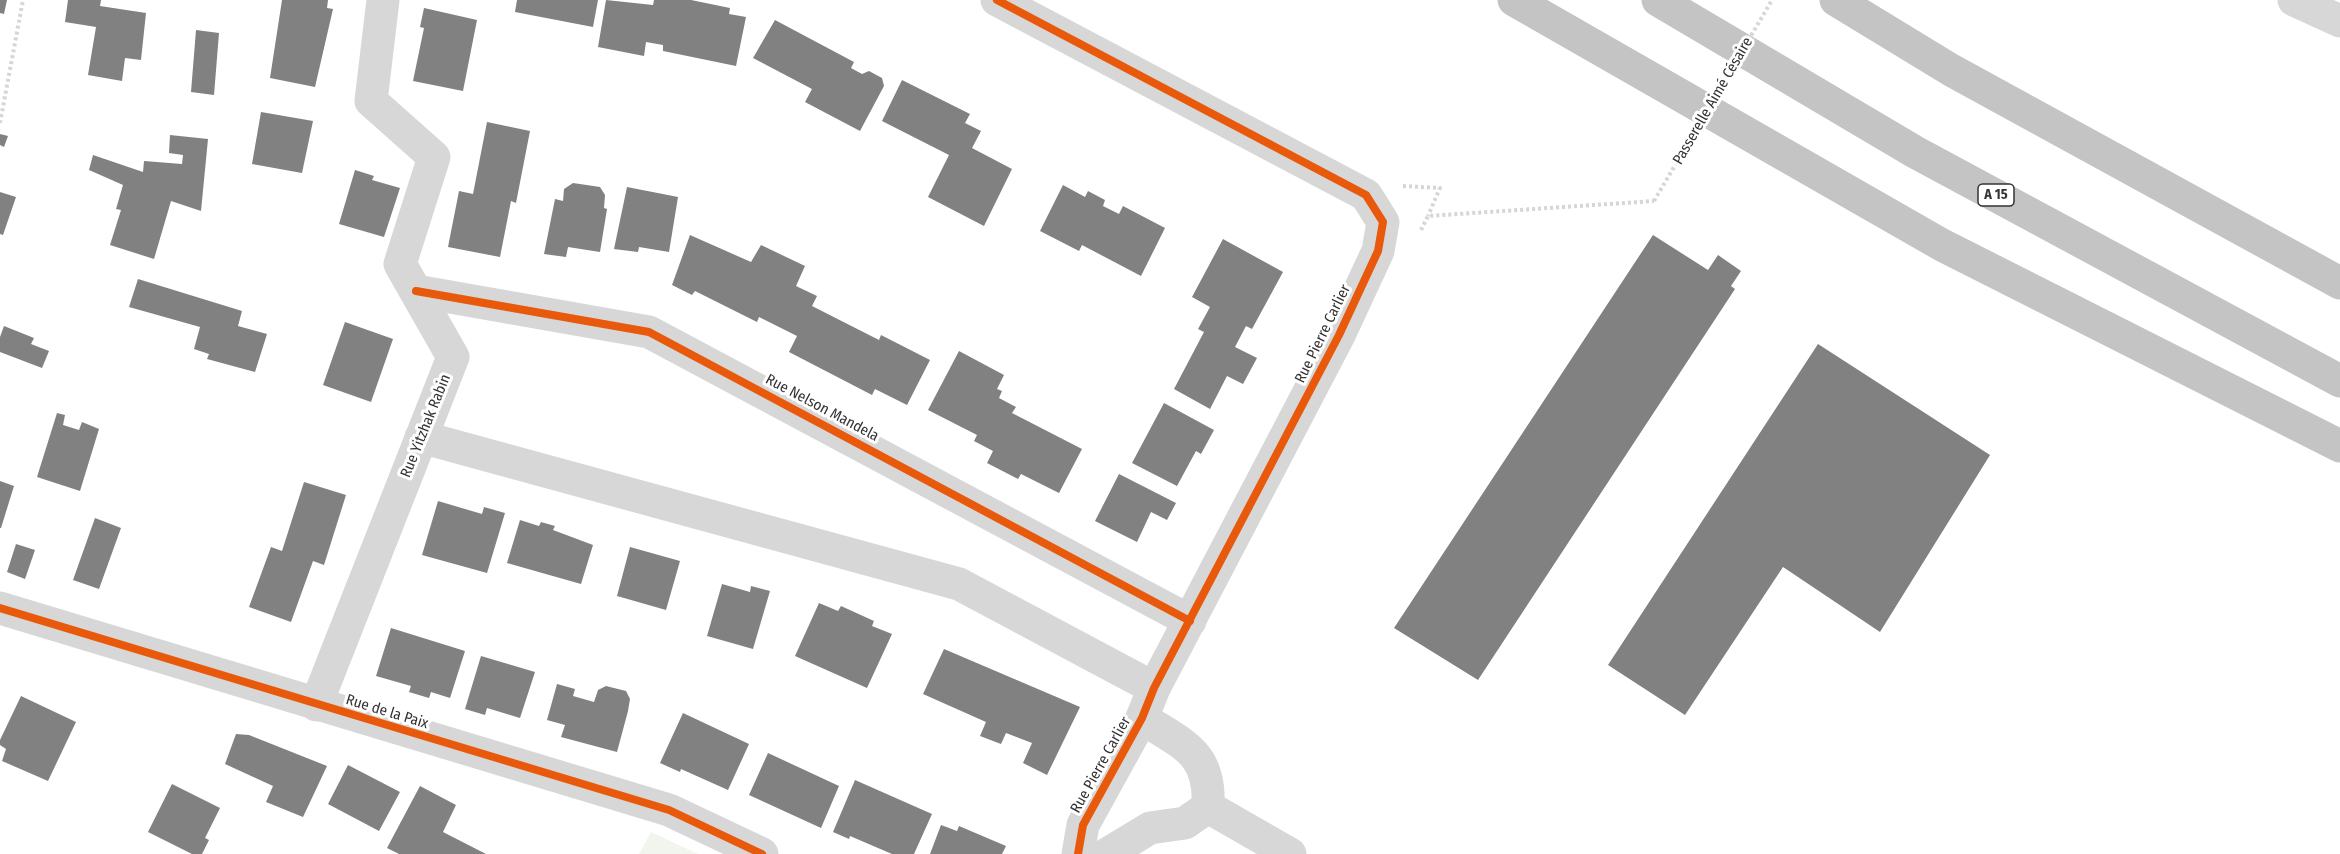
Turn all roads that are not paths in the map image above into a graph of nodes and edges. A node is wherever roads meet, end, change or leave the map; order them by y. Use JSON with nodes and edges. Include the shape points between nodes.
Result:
{"nodes":[{"id":1,"x":383,"y":0,"type":"edge"},
{"id":2,"x":997,"y":0,"type":"edge"},
{"id":3,"x":1514,"y":0,"type":"edge"},
{"id":4,"x":1658,"y":0,"type":"edge"},
{"id":5,"x":1836,"y":0,"type":"edge"},
{"id":6,"x":2294,"y":0,"type":"edge"},
{"id":7,"x":2340,"y":21,"type":"edge"},
{"id":8,"x":2340,"y":283,"type":"edge"},
{"id":9,"x":416,"y":291,"type":"junction"},
{"id":10,"x":2340,"y":381,"type":"edge"},
{"id":11,"x":421,"y":437,"type":"junction"},
{"id":12,"x":2340,"y":446,"type":"edge"},
{"id":13,"x":0,"y":608,"type":"edge"},
{"id":14,"x":1190,"y":621,"type":"junction"},
{"id":15,"x":1148,"y":703,"type":"junction"},
{"id":16,"x":316,"y":705,"type":"junction"},
{"id":17,"x":1208,"y":807,"type":"junction"},
{"id":18,"x":762,"y":854,"type":"edge"},
{"id":19,"x":1078,"y":854,"type":"edge"},
{"id":20,"x":1107,"y":854,"type":"edge"},
{"id":21,"x":1290,"y":854,"type":"edge"}],
"edges":[{"from":1,"to":9,"type":"street","name":"Rue Yitzhak Rabin","via":[[371,101],[434,156],[400,264]]},
{"from":2,"to":14,"type":"street","name":"Rue Pierre Carlier","via":[[1366,195],[1383,222],[1378,251],[1340,335]]},
{"from":3,"to":12,"type":"highway","via":[[1942,245]]},
{"from":4,"to":10,"type":"highway","number":"A 15","via":[[1916,152]]},
{"from":5,"to":8,"type":"highway","via":[[1951,70]]},
{"from":6,"to":7,"type":"street"},
{"from":9,"to":11,"type":"street","name":"Rue Yitzhak Rabin","via":[[453,357]]},
{"from":9,"to":14,"type":"street","name":"Rue Nelson Mandela","via":[[649,332]]},
{"from":11,"to":15,"type":"street","via":[[959,584]]},
{"from":11,"to":16,"type":"street","name":"Rue Yitzhak Rabin"},
{"from":13,"to":16,"type":"street","name":"Rue de la Paix"},
{"from":14,"to":15,"type":"street","name":"Rue Pierre Carlier"},
{"from":15,"to":17,"type":"street","name":"Rue Pierre Carlier","via":[[1204,765]]},
{"from":15,"to":19,"type":"street","name":"Rue Pierre Carlier","via":[[1083,825]]},
{"from":16,"to":18,"type":"street","name":"Rue de la Paix","via":[[669,810]]},
{"from":17,"to":20,"type":"street","via":[[1185,823],[1150,828]]},
{"from":17,"to":21,"type":"street"}]}
